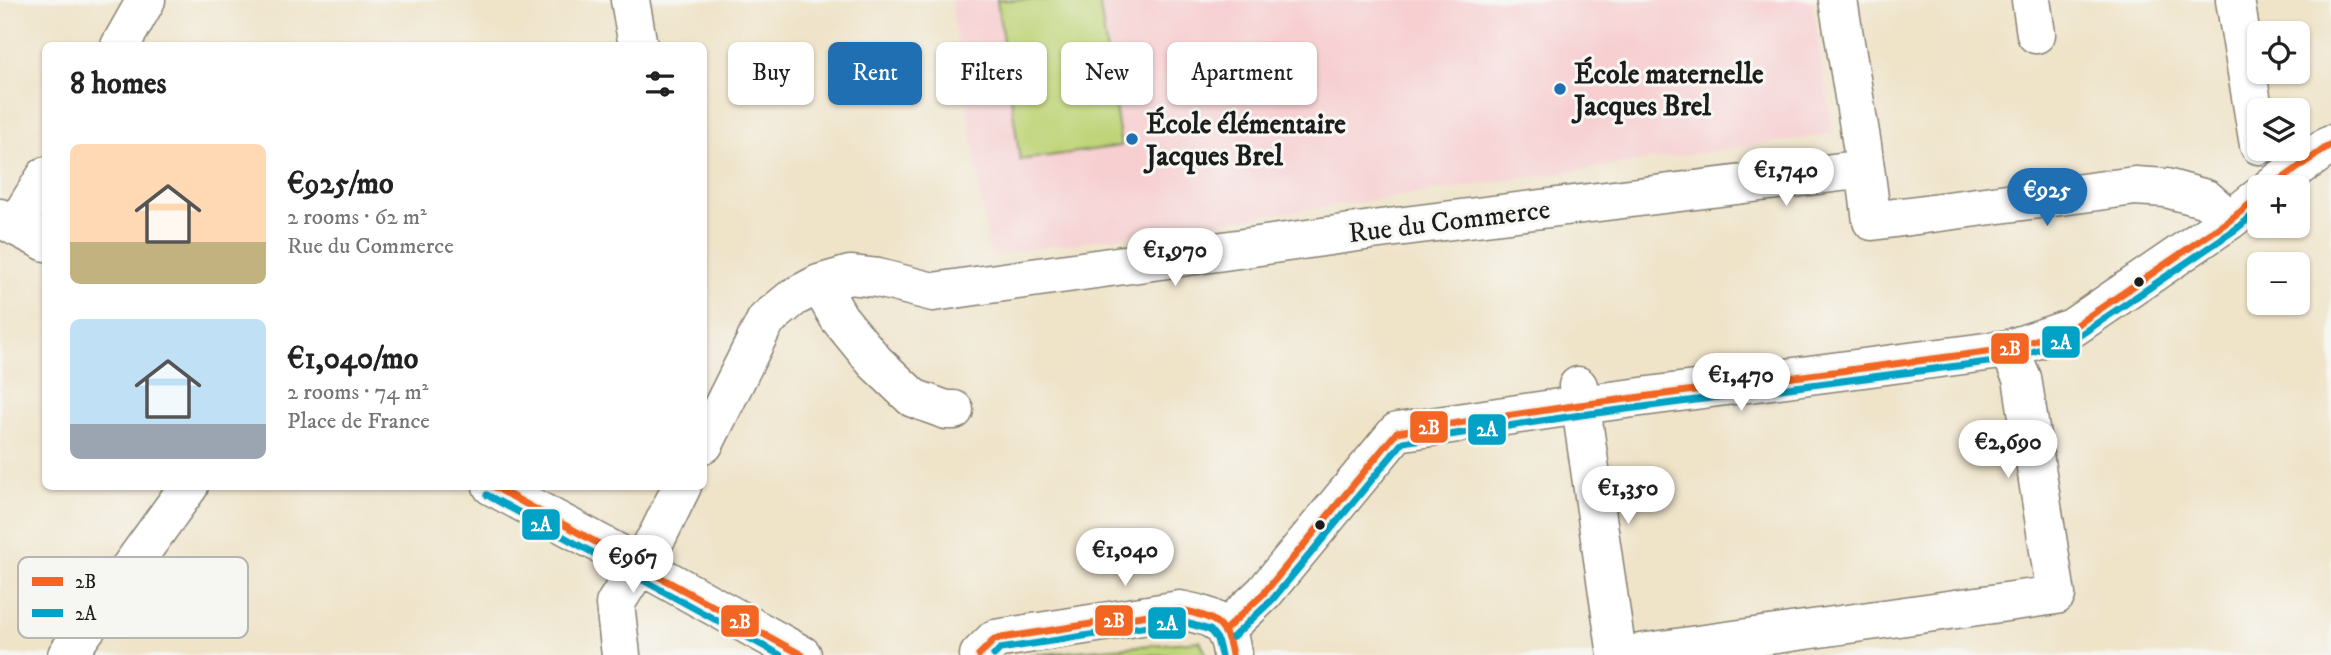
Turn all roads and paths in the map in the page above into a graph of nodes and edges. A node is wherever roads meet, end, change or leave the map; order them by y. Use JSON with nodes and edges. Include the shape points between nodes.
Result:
{"nodes":[{"id":1,"x":146,"y":0,"type":"edge"},
{"id":2,"x":630,"y":0,"type":"edge"},
{"id":3,"x":1838,"y":0,"type":"edge"},
{"id":4,"x":2235,"y":0,"type":"edge"},
{"id":5,"x":122,"y":42,"type":"edge"},
{"id":6,"x":637,"y":42,"type":"edge"},
{"id":7,"x":2331,"y":144,"type":"edge"},
{"id":8,"x":1865,"y":169,"type":"junction"},
{"id":9,"x":2259,"y":175,"type":"edge"},
{"id":10,"x":2270,"y":175,"type":"edge"},
{"id":11,"x":42,"y":184,"type":"edge"},
{"id":12,"x":2247,"y":185,"type":"edge"},
{"id":13,"x":2247,"y":190,"type":"edge"},
{"id":14,"x":20,"y":228,"type":"edge"},
{"id":15,"x":819,"y":284,"type":"junction"},
{"id":16,"x":2009,"y":349,"type":"junction"},
{"id":17,"x":1579,"y":396,"type":"junction"},
{"id":18,"x":954,"y":410,"type":"dead end"},
{"id":19,"x":707,"y":438,"type":"edge"},
{"id":20,"x":186,"y":490,"type":"edge"},
{"id":21,"x":499,"y":490,"type":"edge"},
{"id":22,"x":680,"y":490,"type":"edge"},
{"id":23,"x":138,"y":557,"type":"edge"},
{"id":24,"x":640,"y":565,"type":"junction"},
{"id":25,"x":79,"y":638,"type":"edge"},
{"id":26,"x":1229,"y":642,"type":"edge"},
{"id":27,"x":67,"y":655,"type":"edge"},
{"id":28,"x":621,"y":655,"type":"edge"},
{"id":29,"x":802,"y":655,"type":"edge"},
{"id":30,"x":979,"y":655,"type":"edge"},
{"id":31,"x":1617,"y":655,"type":"edge"},
{"id":32,"x":1626,"y":655,"type":"edge"}],
"edges":[{"from":1,"to":5,"type":"street"},
{"from":2,"to":6,"type":"street"},
{"from":3,"to":8,"type":"street"},
{"from":4,"to":9,"type":"street"},
{"from":7,"to":10,"type":"street"},
{"from":8,"to":12,"type":"street","via":[[1872,221],[2135,186],[2166,188],[2206,199]]},
{"from":8,"to":15,"type":"street","name":"Rue du Commerce","via":[[1371,230],[933,292],[850,275]]},
{"from":11,"to":14,"type":"street"},
{"from":13,"to":16,"type":"street","via":[[2073,328]]},
{"from":15,"to":18,"type":"street","via":[[839,318],[875,362],[913,398]]},
{"from":15,"to":19,"type":"street","name":"Rue du Commerce","via":[[766,320]]},
{"from":16,"to":17,"type":"street"},
{"from":16,"to":32,"type":"street","via":[[2022,378],[2056,595]]},
{"from":17,"to":26,"type":"street","via":[[1396,432]]},
{"from":17,"to":31,"type":"street"},
{"from":20,"to":23,"type":"street"},
{"from":21,"to":24,"type":"street"},
{"from":22,"to":24,"type":"street"},
{"from":24,"to":28,"type":"street","via":[[615,604]]},
{"from":24,"to":29,"type":"street"},
{"from":25,"to":27,"type":"street"},
{"from":26,"to":30,"type":"street","via":[[1210,616],[1180,610],[1049,619],[995,639]]}]}
